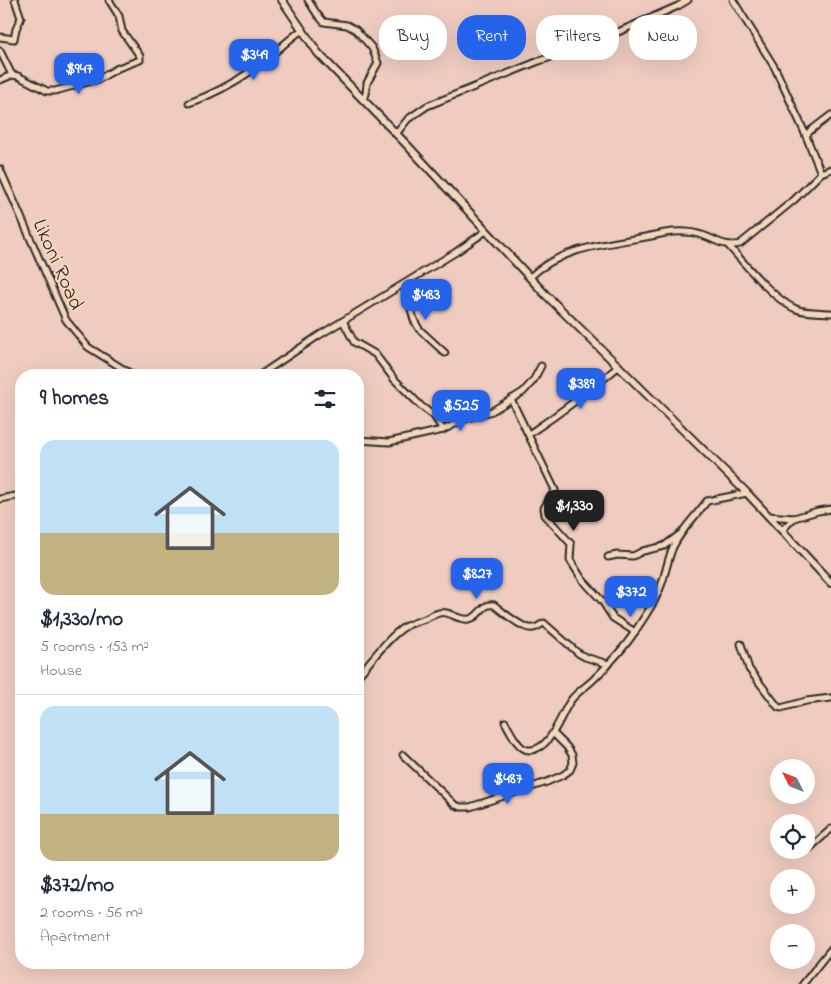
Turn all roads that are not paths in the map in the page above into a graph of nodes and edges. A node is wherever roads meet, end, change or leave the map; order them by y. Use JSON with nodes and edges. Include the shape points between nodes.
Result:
{"nodes":[{"id":1,"x":15,"y":0,"type":"edge"},
{"id":2,"x":109,"y":0,"type":"edge"},
{"id":3,"x":282,"y":0,"type":"edge"},
{"id":4,"x":308,"y":0,"type":"edge"},
{"id":5,"x":688,"y":0,"type":"edge"},
{"id":6,"x":733,"y":0,"type":"edge"},
{"id":7,"x":302,"y":30,"type":"junction"},
{"id":8,"x":0,"y":37,"type":"edge"},
{"id":9,"x":0,"y":51,"type":"edge"},
{"id":10,"x":12,"y":75,"type":"junction"},
{"id":11,"x":0,"y":80,"type":"edge"},
{"id":12,"x":362,"y":100,"type":"junction"},
{"id":13,"x":189,"y":103,"type":"dead end"},
{"id":14,"x":831,"y":115,"type":"edge"},
{"id":15,"x":807,"y":133,"type":"junction"},
{"id":16,"x":396,"y":134,"type":"junction"},
{"id":17,"x":0,"y":169,"type":"edge"},
{"id":18,"x":831,"y":169,"type":"edge"},
{"id":19,"x":821,"y":172,"type":"junction"},
{"id":20,"x":486,"y":231,"type":"junction"},
{"id":21,"x":728,"y":246,"type":"junction"},
{"id":22,"x":530,"y":277,"type":"junction"},
{"id":23,"x":409,"y":280,"type":"junction"},
{"id":24,"x":831,"y":313,"type":"edge"},
{"id":25,"x":343,"y":320,"type":"junction"},
{"id":26,"x":445,"y":353,"type":"dead end"},
{"id":27,"x":541,"y":366,"type":"dead end"},
{"id":28,"x":619,"y":366,"type":"junction"},
{"id":29,"x":123,"y":369,"type":"edge"},
{"id":30,"x":269,"y":369,"type":"edge"},
{"id":31,"x":511,"y":399,"type":"junction"},
{"id":32,"x":443,"y":430,"type":"junction"},
{"id":33,"x":529,"y":434,"type":"junction"},
{"id":34,"x":364,"y":440,"type":"edge"},
{"id":35,"x":747,"y":493,"type":"junction"},
{"id":36,"x":15,"y":496,"type":"edge"},
{"id":37,"x":0,"y":499,"type":"edge"},
{"id":38,"x":831,"y":509,"type":"edge"},
{"id":39,"x":768,"y":516,"type":"junction"},
{"id":40,"x":794,"y":518,"type":"junction"},
{"id":41,"x":782,"y":530,"type":"junction"},
{"id":42,"x":681,"y":534,"type":"junction"},
{"id":43,"x":608,"y":557,"type":"dead end"},
{"id":44,"x":831,"y":582,"type":"edge"},
{"id":45,"x":635,"y":632,"type":"junction"},
{"id":46,"x":741,"y":644,"type":"dead end"},
{"id":47,"x":608,"y":664,"type":"junction"},
{"id":48,"x":364,"y":669,"type":"edge"},
{"id":49,"x":831,"y":698,"type":"edge"},
{"id":50,"x":504,"y":722,"type":"dead end"},
{"id":51,"x":553,"y":733,"type":"junction"},
{"id":52,"x":403,"y":755,"type":"dead end"},
{"id":53,"x":831,"y":829,"type":"edge"},
{"id":54,"x":815,"y":843,"type":"edge"},
{"id":55,"x":831,"y":949,"type":"edge"},
{"id":56,"x":803,"y":984,"type":"edge"}],
"edges":[{"from":1,"to":8,"type":"street","via":[[21,18],[14,39]]},
{"from":2,"to":10,"type":"street","via":[[119,16],[122,31],[140,60],[99,79],[55,91],[47,91]]},
{"from":3,"to":7,"type":"street"},
{"from":4,"to":12,"type":"street","via":[[324,22],[352,26],[372,48],[378,63]]},
{"from":5,"to":16,"type":"street","via":[[588,45],[427,106],[408,119]]},
{"from":6,"to":15,"type":"street","via":[[775,68]]},
{"from":7,"to":12,"type":"street","via":[[318,53]]},
{"from":7,"to":13,"type":"street","via":[[254,70],[207,97]]},
{"from":9,"to":10,"type":"street"},
{"from":10,"to":11,"type":"street"},
{"from":12,"to":16,"type":"street"},
{"from":14,"to":15,"type":"street"},
{"from":15,"to":19,"type":"street"},
{"from":16,"to":20,"type":"street"},
{"from":17,"to":29,"type":"street","name":"Likoni Road","via":[[66,320],[88,347]]},
{"from":18,"to":19,"type":"street"},
{"from":19,"to":21,"type":"street","via":[[794,200],[746,240]]},
{"from":20,"to":22,"type":"street"},
{"from":20,"to":23,"type":"street"},
{"from":21,"to":22,"type":"street","via":[[698,234],[665,233],[582,249],[540,267]]},
{"from":21,"to":24,"type":"street","via":[[764,285],[790,306]]},
{"from":22,"to":28,"type":"street"},
{"from":23,"to":25,"type":"street"},
{"from":23,"to":26,"type":"street","via":[[405,288],[414,320],[419,329]]},
{"from":25,"to":30,"type":"street"},
{"from":25,"to":32,"type":"street","via":[[354,342],[375,354],[394,380],[434,416]]},
{"from":27,"to":31,"type":"street","via":[[523,392]]},
{"from":28,"to":33,"type":"street","via":[[584,396]]},
{"from":28,"to":35,"type":"street"},
{"from":31,"to":32,"type":"street","via":[[492,411]]},
{"from":31,"to":33,"type":"street"},
{"from":32,"to":34,"type":"street","via":[[389,442]]},
{"from":33,"to":45,"type":"street","via":[[555,490],[544,508],[545,514],[570,544],[570,560],[582,579],[613,618]]},
{"from":35,"to":39,"type":"street"},
{"from":35,"to":42,"type":"street","via":[[707,501]]},
{"from":36,"to":37,"type":"street"},
{"from":38,"to":40,"type":"street"},
{"from":39,"to":40,"type":"street"},
{"from":39,"to":41,"type":"street"},
{"from":40,"to":41,"type":"street"},
{"from":41,"to":44,"type":"street"},
{"from":42,"to":43,"type":"street","via":[[664,546],[633,556]]},
{"from":42,"to":45,"type":"street","via":[[667,561],[655,598]]},
{"from":45,"to":47,"type":"street"},
{"from":46,"to":49,"type":"street","via":[[749,669],[778,707]]},
{"from":47,"to":48,"type":"street","via":[[578,653],[544,623],[530,628],[489,604],[470,619],[463,620],[439,612],[405,627]]},
{"from":47,"to":51,"type":"street","via":[[570,700]]},
{"from":50,"to":51,"type":"street","via":[[519,744],[529,750],[540,746]]},
{"from":51,"to":52,"type":"street","via":[[572,755],[570,770],[547,782],[470,807],[455,805]]},
{"from":53,"to":54,"type":"street"},
{"from":55,"to":56,"type":"street"}]}
